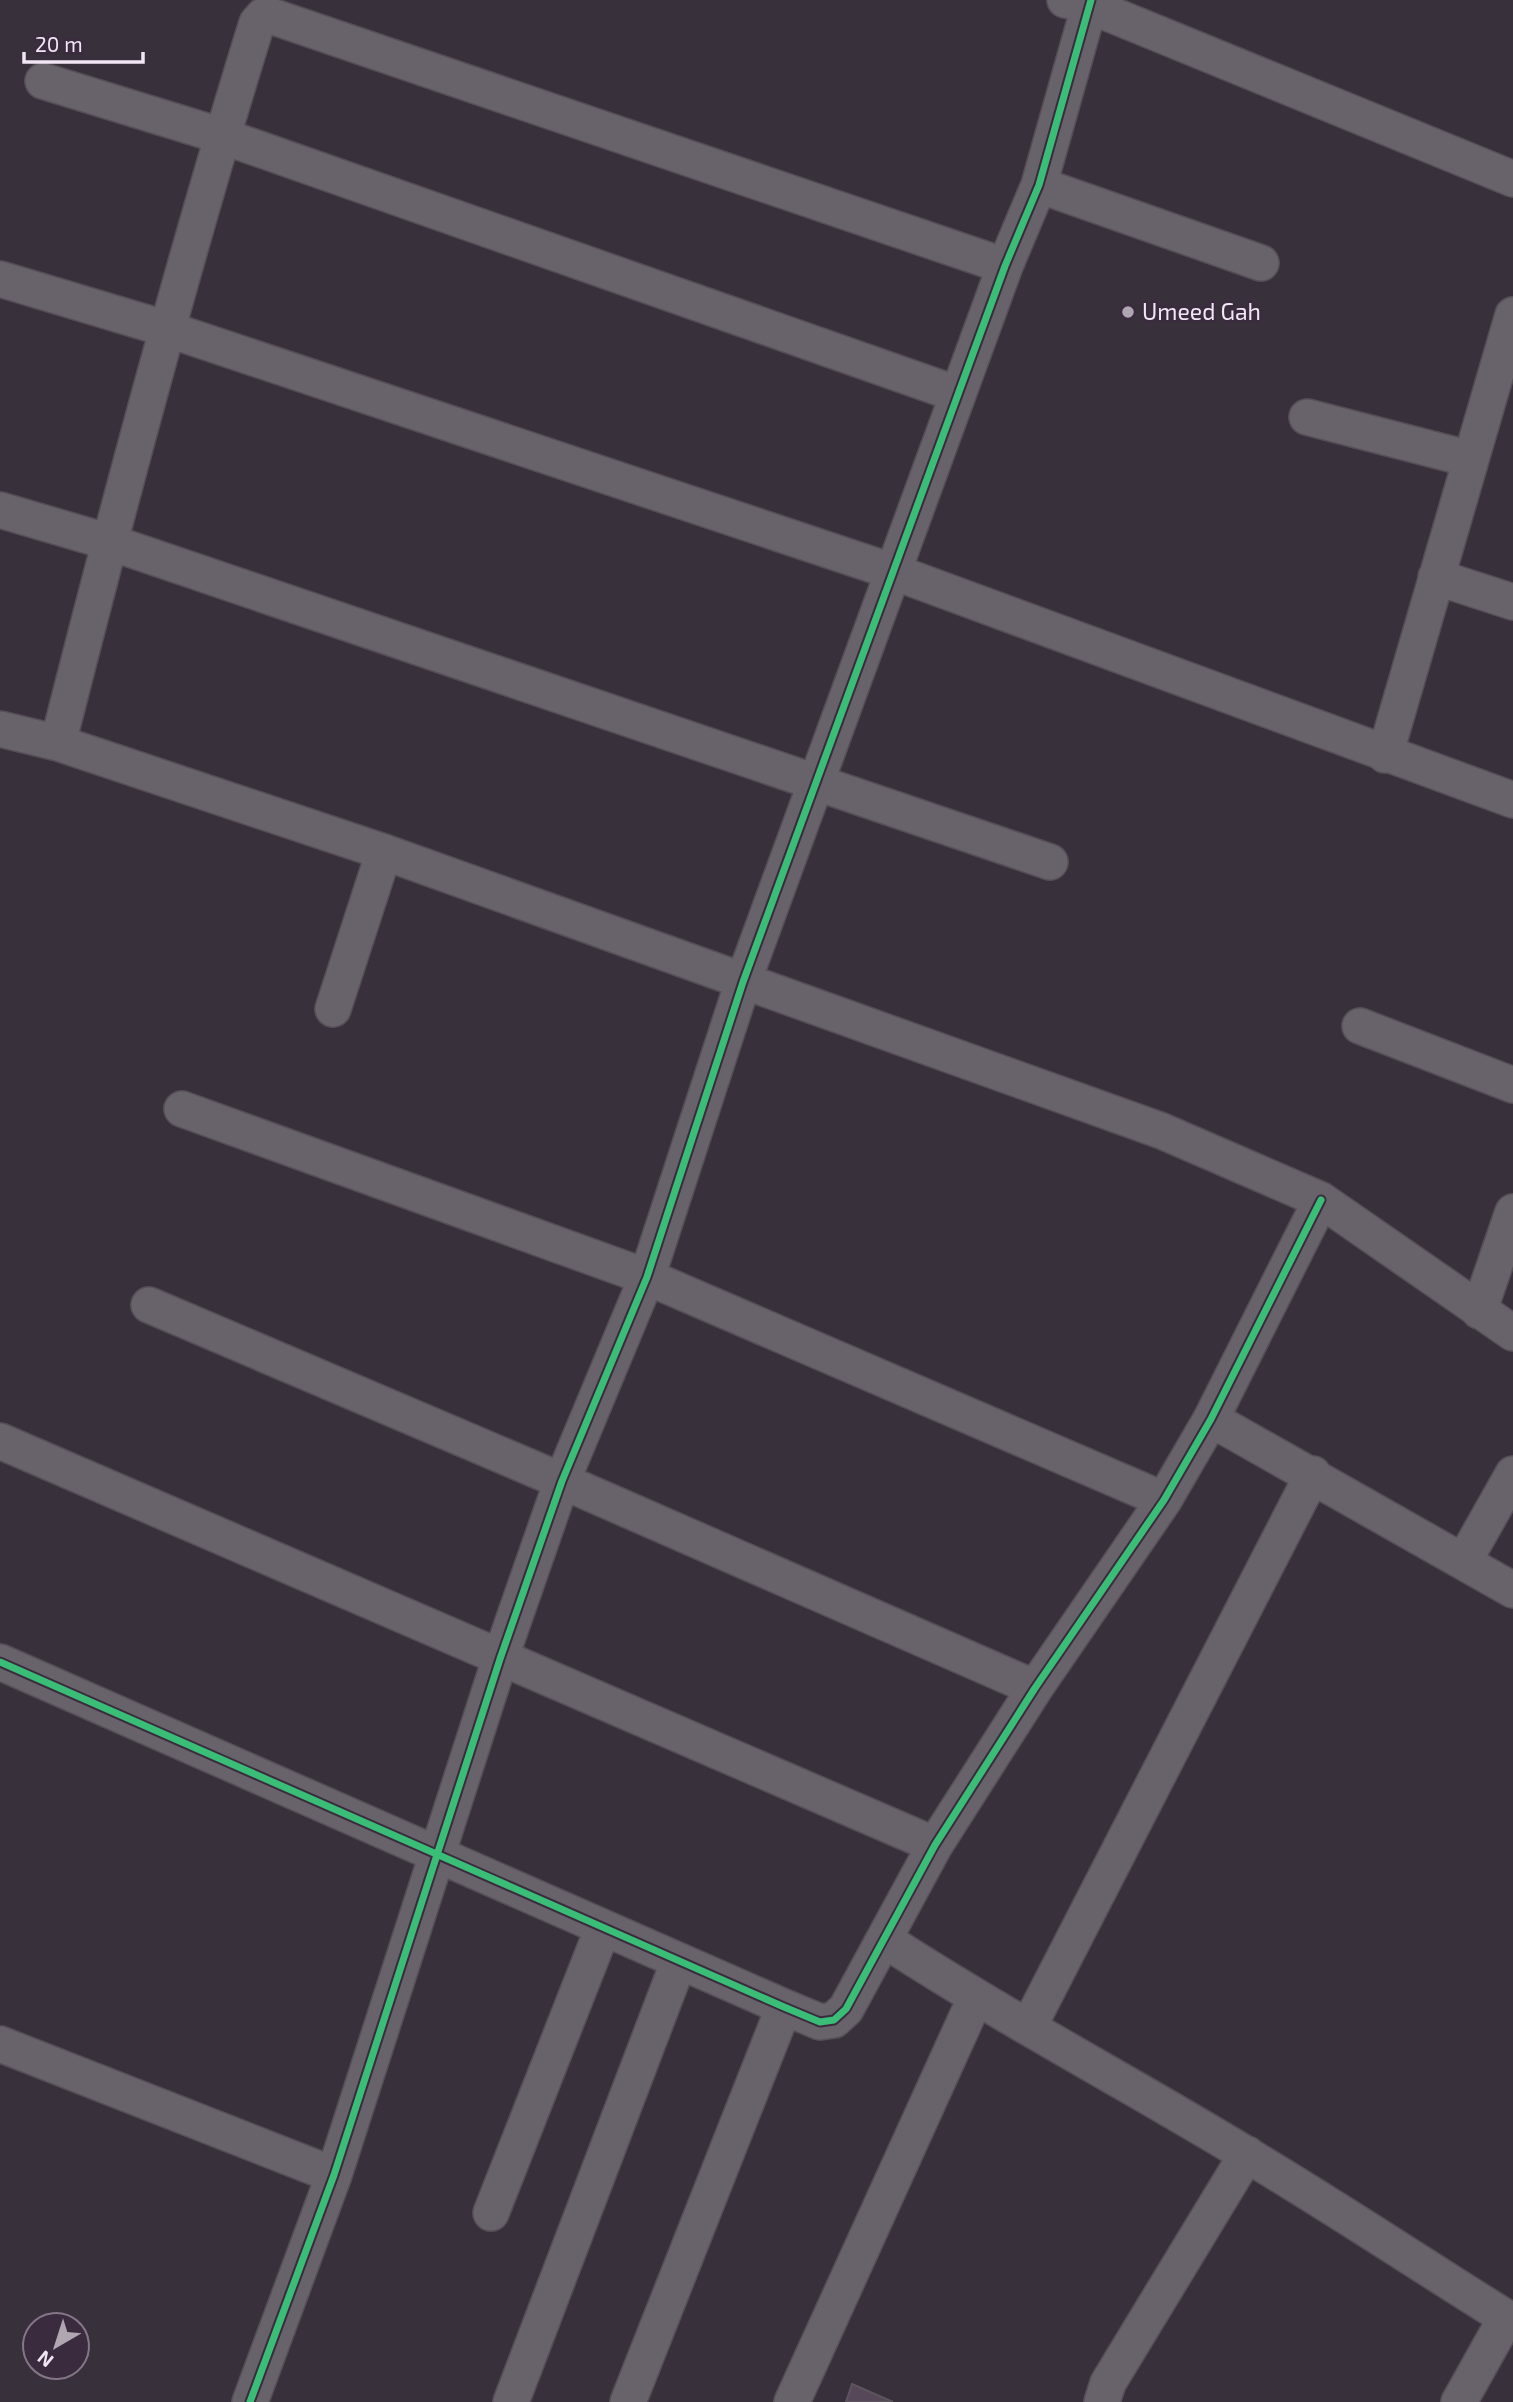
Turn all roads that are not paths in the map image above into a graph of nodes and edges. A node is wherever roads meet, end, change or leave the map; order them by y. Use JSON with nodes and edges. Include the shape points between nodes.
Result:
{"nodes":[{"id":1,"x":1082,"y":2,"type":"edge"},
{"id":2,"x":43,"y":81,"type":"dead end"},
{"id":3,"x":222,"y":136,"type":"junction"},
{"id":4,"x":1513,"y":179,"type":"edge"},
{"id":5,"x":1039,"y":185,"type":"junction"},
{"id":6,"x":1261,"y":263,"type":"dead end"},
{"id":7,"x":1005,"y":266,"type":"junction"},
{"id":8,"x":0,"y":279,"type":"edge"},
{"id":9,"x":1513,"y":315,"type":"edge"},
{"id":10,"x":167,"y":329,"type":"junction"},
{"id":11,"x":1502,"y":391,"type":"edge"},
{"id":12,"x":957,"y":394,"type":"junction"},
{"id":13,"x":1307,"y":418,"type":"dead end"},
{"id":14,"x":1470,"y":459,"type":"junction"},
{"id":15,"x":0,"y":510,"type":"edge"},
{"id":16,"x":109,"y":542,"type":"junction"},
{"id":17,"x":894,"y":572,"type":"junction"},
{"id":18,"x":1436,"y":577,"type":"junction"},
{"id":19,"x":1513,"y":602,"type":"edge"},
{"id":20,"x":0,"y":729,"type":"edge"},
{"id":21,"x":58,"y":743,"type":"junction"},
{"id":22,"x":1385,"y":755,"type":"junction"},
{"id":23,"x":816,"y":784,"type":"junction"},
{"id":24,"x":1513,"y":800,"type":"edge"},
{"id":25,"x":384,"y":852,"type":"junction"},
{"id":26,"x":1050,"y":862,"type":"dead end"},
{"id":27,"x":743,"y":982,"type":"junction"},
{"id":28,"x":333,"y":1009,"type":"dead end"},
{"id":29,"x":1360,"y":1026,"type":"dead end"},
{"id":30,"x":1513,"y":1085,"type":"edge"},
{"id":31,"x":181,"y":1109,"type":"dead end"},
{"id":32,"x":1321,"y":1199,"type":"junction"},
{"id":33,"x":1513,"y":1212,"type":"edge"},
{"id":34,"x":646,"y":1277,"type":"junction"},
{"id":35,"x":149,"y":1305,"type":"dead end"},
{"id":36,"x":1479,"y":1311,"type":"junction"},
{"id":37,"x":1513,"y":1333,"type":"edge"},
{"id":38,"x":1212,"y":1419,"type":"junction"},
{"id":39,"x":0,"y":1441,"type":"edge"},
{"id":40,"x":1312,"y":1474,"type":"junction"},
{"id":41,"x":1513,"y":1474,"type":"edge"},
{"id":42,"x":562,"y":1481,"type":"junction"},
{"id":43,"x":1164,"y":1500,"type":"junction"},
{"id":44,"x":1464,"y":1561,"type":"junction"},
{"id":45,"x":1513,"y":1590,"type":"edge"},
{"id":46,"x":500,"y":1659,"type":"junction"},
{"id":47,"x":0,"y":1662,"type":"edge"},
{"id":48,"x":1035,"y":1688,"type":"junction"},
{"id":49,"x":935,"y":1845,"type":"junction"},
{"id":50,"x":436,"y":1855,"type":"junction"},
{"id":51,"x":603,"y":1928,"type":"junction"},
{"id":52,"x":885,"y":1940,"type":"junction"},
{"id":53,"x":679,"y":1961,"type":"junction"},
{"id":54,"x":975,"y":1999,"type":"junction"},
{"id":55,"x":784,"y":2007,"type":"junction"},
{"id":56,"x":1029,"y":2026,"type":"junction"},
{"id":57,"x":0,"y":2044,"type":"edge"},
{"id":58,"x":1247,"y":2154,"type":"junction"},
{"id":59,"x":334,"y":2175,"type":"junction"},
{"id":60,"x":491,"y":2213,"type":"dead end"},
{"id":61,"x":1509,"y":2320,"type":"edge"},
{"id":62,"x":250,"y":2402,"type":"edge"},
{"id":63,"x":511,"y":2402,"type":"edge"},
{"id":64,"x":628,"y":2402,"type":"edge"},
{"id":65,"x":792,"y":2402,"type":"edge"},
{"id":66,"x":1102,"y":2402,"type":"edge"},
{"id":67,"x":1459,"y":2402,"type":"edge"}],
"edges":[{"from":1,"to":4,"type":"street"},
{"from":1,"to":5,"type":"street"},
{"from":2,"to":3,"type":"street"},
{"from":3,"to":7,"type":"street","via":[[257,23],[263,16],[274,17]]},
{"from":3,"to":10,"type":"street"},
{"from":3,"to":12,"type":"street"},
{"from":5,"to":6,"type":"street"},
{"from":5,"to":7,"type":"street"},
{"from":7,"to":12,"type":"street"},
{"from":8,"to":10,"type":"street"},
{"from":9,"to":11,"type":"street"},
{"from":10,"to":16,"type":"street"},
{"from":10,"to":17,"type":"street"},
{"from":11,"to":14,"type":"street"},
{"from":12,"to":17,"type":"street"},
{"from":13,"to":14,"type":"street"},
{"from":14,"to":18,"type":"street"},
{"from":15,"to":16,"type":"street"},
{"from":16,"to":21,"type":"street"},
{"from":16,"to":23,"type":"street"},
{"from":17,"to":22,"type":"street"},
{"from":17,"to":23,"type":"street"},
{"from":18,"to":19,"type":"street"},
{"from":18,"to":22,"type":"street"},
{"from":20,"to":21,"type":"street"},
{"from":21,"to":25,"type":"street"},
{"from":22,"to":24,"type":"street"},
{"from":23,"to":26,"type":"street"},
{"from":23,"to":27,"type":"street"},
{"from":25,"to":27,"type":"street"},
{"from":25,"to":28,"type":"street"},
{"from":27,"to":32,"type":"street","via":[[1162,1130]]},
{"from":27,"to":34,"type":"street"},
{"from":29,"to":30,"type":"street"},
{"from":31,"to":34,"type":"street"},
{"from":32,"to":36,"type":"street"},
{"from":32,"to":38,"type":"street"},
{"from":33,"to":36,"type":"street"},
{"from":34,"to":42,"type":"street"},
{"from":34,"to":43,"type":"street"},
{"from":35,"to":42,"type":"street"},
{"from":36,"to":37,"type":"street"},
{"from":38,"to":40,"type":"street"},
{"from":38,"to":43,"type":"street"},
{"from":39,"to":46,"type":"street"},
{"from":40,"to":44,"type":"street"},
{"from":40,"to":56,"type":"street"},
{"from":41,"to":44,"type":"street"},
{"from":42,"to":46,"type":"street"},
{"from":42,"to":48,"type":"street"},
{"from":43,"to":48,"type":"street"},
{"from":44,"to":45,"type":"street"},
{"from":46,"to":49,"type":"street"},
{"from":46,"to":50,"type":"street"},
{"from":47,"to":50,"type":"street"},
{"from":48,"to":49,"type":"street"},
{"from":49,"to":52,"type":"street"},
{"from":50,"to":51,"type":"street"},
{"from":50,"to":59,"type":"street"},
{"from":51,"to":53,"type":"street"},
{"from":51,"to":60,"type":"street"},
{"from":52,"to":54,"type":"street"},
{"from":52,"to":55,"type":"street","via":[[846,2009],[834,2020],[820,2022]]},
{"from":53,"to":55,"type":"street"},
{"from":53,"to":63,"type":"street"},
{"from":54,"to":56,"type":"street"},
{"from":54,"to":65,"type":"street"},
{"from":55,"to":64,"type":"street"},
{"from":56,"to":58,"type":"street"},
{"from":57,"to":59,"type":"street"},
{"from":58,"to":61,"type":"street"},
{"from":58,"to":66,"type":"street","via":[[1108,2383]]},
{"from":59,"to":62,"type":"street"},
{"from":61,"to":67,"type":"street"}]}
